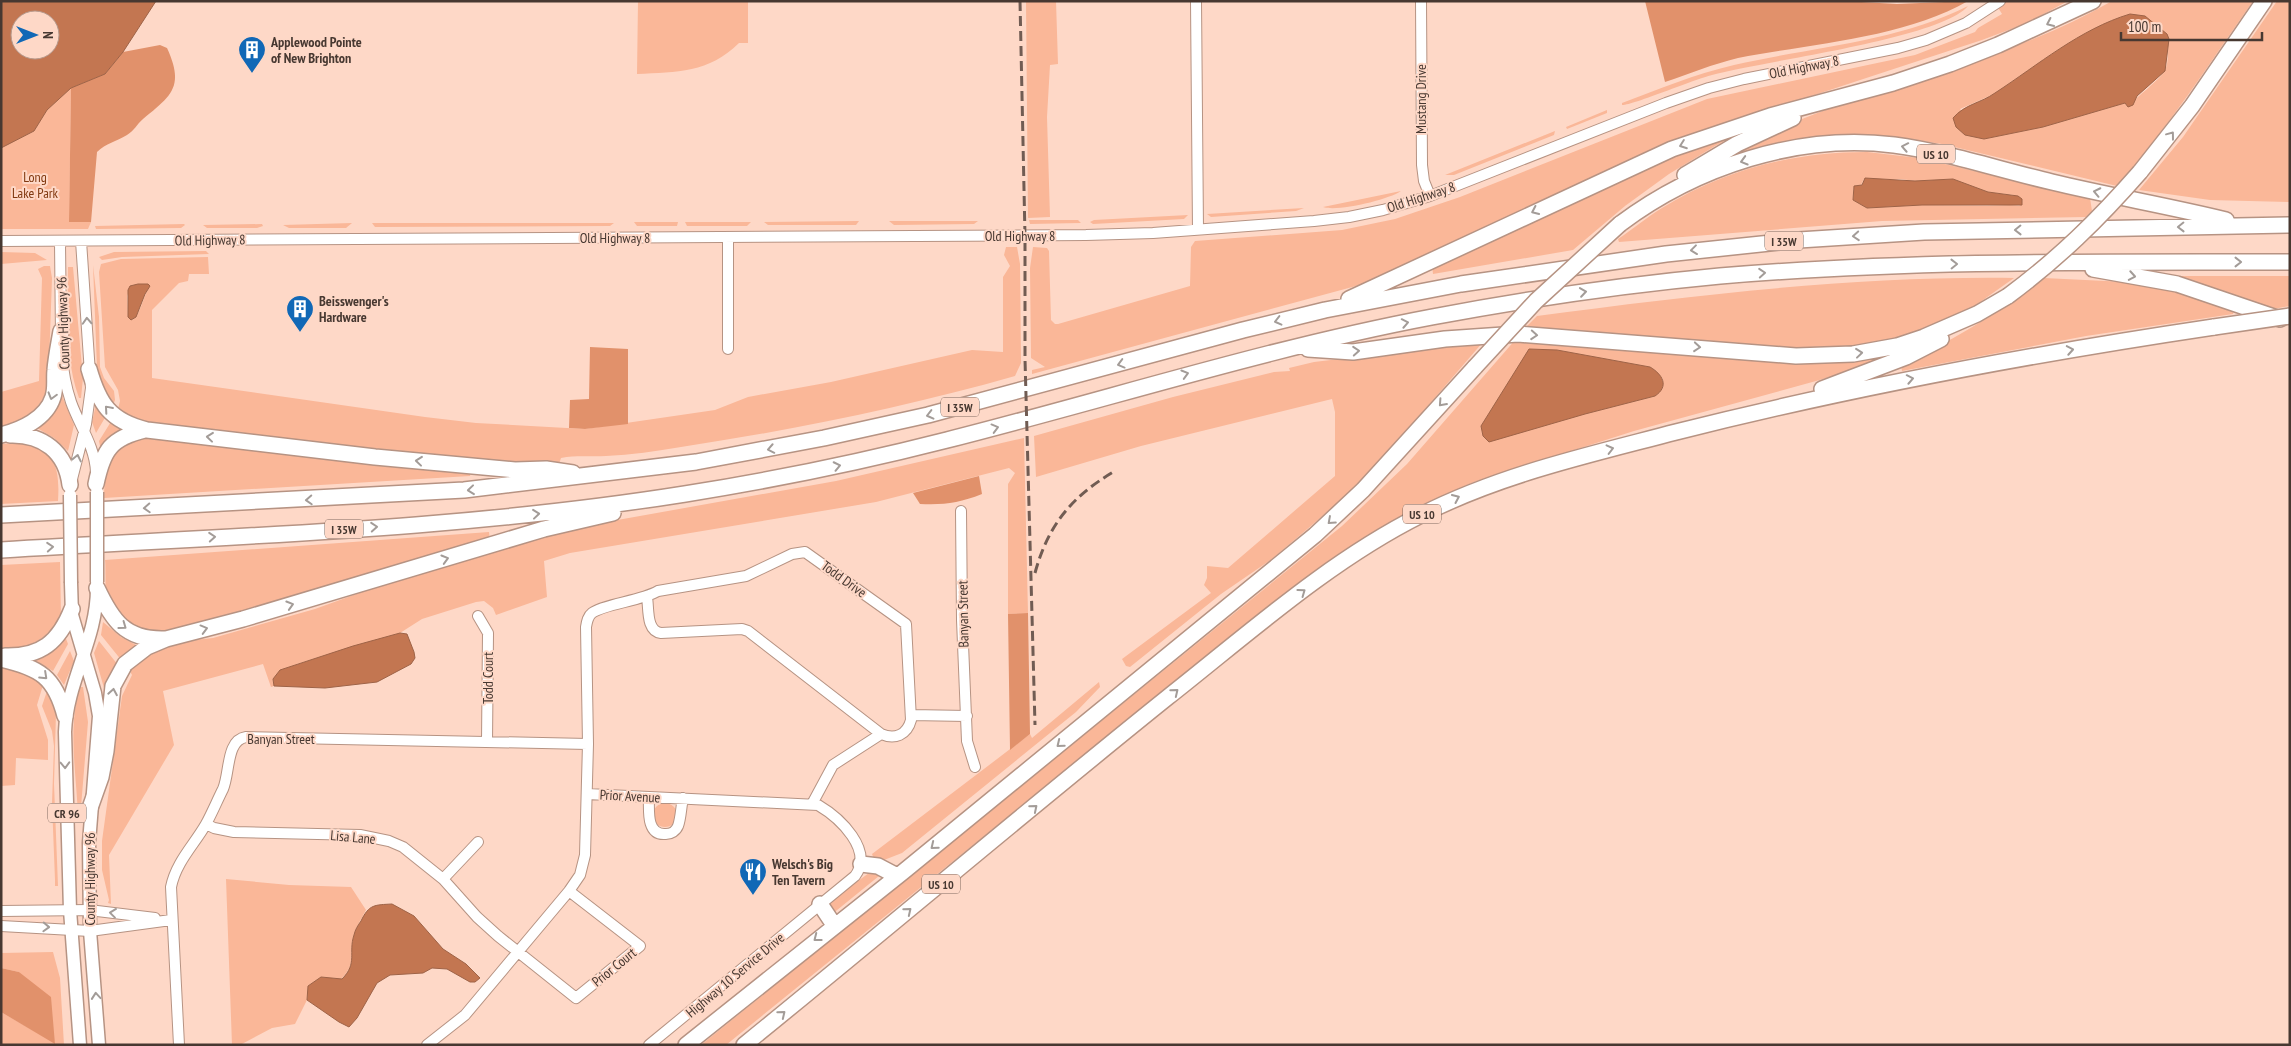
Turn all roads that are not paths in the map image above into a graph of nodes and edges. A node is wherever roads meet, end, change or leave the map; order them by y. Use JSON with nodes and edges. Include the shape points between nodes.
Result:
{"nodes":[{"id":1,"x":1196,"y":1,"type":"edge"},
{"id":2,"x":1421,"y":1,"type":"edge"},
{"id":3,"x":2000,"y":1,"type":"edge"},
{"id":4,"x":2094,"y":1,"type":"edge"},
{"id":5,"x":2264,"y":1,"type":"edge"},
{"id":6,"x":1986,"y":5,"type":"edge"},
{"id":7,"x":1880,"y":86,"type":"junction"},
{"id":8,"x":1430,"y":196,"type":"junction"},
{"id":9,"x":1632,"y":214,"type":"junction"},
{"id":10,"x":2290,"y":225,"type":"edge"},
{"id":11,"x":2247,"y":226,"type":"junction"},
{"id":12,"x":1198,"y":230,"type":"junction"},
{"id":13,"x":728,"y":237,"type":"junction"},
{"id":14,"x":81,"y":241,"type":"junction"},
{"id":15,"x":1,"y":242,"type":"edge"},
{"id":16,"x":60,"y":242,"type":"junction"},
{"id":17,"x":2290,"y":262,"type":"edge"},
{"id":18,"x":2049,"y":263,"type":"junction"},
{"id":19,"x":2008,"y":296,"type":"junction"},
{"id":20,"x":1326,"y":310,"type":"junction"},
{"id":21,"x":2290,"y":316,"type":"edge"},
{"id":22,"x":2290,"y":322,"type":"edge"},
{"id":23,"x":61,"y":331,"type":"junction"},
{"id":24,"x":728,"y":348,"type":"dead end"},
{"id":25,"x":1290,"y":348,"type":"junction"},
{"id":26,"x":89,"y":369,"type":"junction"},
{"id":27,"x":1760,"y":411,"type":"junction"},
{"id":28,"x":147,"y":430,"type":"junction"},
{"id":29,"x":84,"y":432,"type":"junction"},
{"id":30,"x":1,"y":435,"type":"edge"},
{"id":31,"x":589,"y":476,"type":"junction"},
{"id":32,"x":96,"y":484,"type":"junction"},
{"id":33,"x":70,"y":485,"type":"junction"},
{"id":34,"x":702,"y":491,"type":"junction"},
{"id":35,"x":962,"y":511,"type":"dead end"},
{"id":36,"x":1,"y":515,"type":"edge"},
{"id":37,"x":1,"y":550,"type":"edge"},
{"id":38,"x":97,"y":585,"type":"junction"},
{"id":39,"x":647,"y":597,"type":"junction"},
{"id":40,"x":72,"y":610,"type":"junction"},
{"id":41,"x":478,"y":616,"type":"dead end"},
{"id":42,"x":166,"y":639,"type":"junction"},
{"id":43,"x":83,"y":656,"type":"junction"},
{"id":44,"x":1,"y":657,"type":"edge"},
{"id":45,"x":911,"y":715,"type":"junction"},
{"id":46,"x":66,"y":716,"type":"junction"},
{"id":47,"x":967,"y":716,"type":"junction"},
{"id":48,"x":881,"y":734,"type":"junction"},
{"id":49,"x":487,"y":742,"type":"junction"},
{"id":50,"x":588,"y":744,"type":"junction"},
{"id":51,"x":975,"y":767,"type":"dead end"},
{"id":52,"x":587,"y":794,"type":"junction"},
{"id":53,"x":649,"y":797,"type":"junction"},
{"id":54,"x":682,"y":798,"type":"junction"},
{"id":55,"x":812,"y":804,"type":"junction"},
{"id":56,"x":90,"y":808,"type":"junction"},
{"id":57,"x":206,"y":824,"type":"junction"},
{"id":58,"x":478,"y":842,"type":"dead end"},
{"id":59,"x":861,"y":864,"type":"junction"},
{"id":60,"x":900,"y":874,"type":"junction"},
{"id":61,"x":443,"y":879,"type":"junction"},
{"id":62,"x":569,"y":891,"type":"junction"},
{"id":63,"x":820,"y":904,"type":"junction"},
{"id":64,"x":70,"y":910,"type":"junction"},
{"id":65,"x":89,"y":910,"type":"junction"},
{"id":66,"x":1,"y":911,"type":"edge"},
{"id":67,"x":171,"y":920,"type":"junction"},
{"id":68,"x":834,"y":925,"type":"junction"},
{"id":69,"x":1,"y":926,"type":"edge"},
{"id":70,"x":71,"y":929,"type":"junction"},
{"id":71,"x":90,"y":930,"type":"junction"},
{"id":72,"x":518,"y":952,"type":"junction"},
{"id":73,"x":80,"y":1045,"type":"edge"},
{"id":74,"x":99,"y":1045,"type":"edge"},
{"id":75,"x":179,"y":1045,"type":"edge"},
{"id":76,"x":427,"y":1045,"type":"edge"},
{"id":77,"x":649,"y":1045,"type":"edge"},
{"id":78,"x":686,"y":1045,"type":"edge"},
{"id":79,"x":744,"y":1045,"type":"edge"}],
"edges":[{"from":1,"to":12,"type":"street"},
{"from":2,"to":8,"type":"street","name":"Mustang Drive","via":[[1422,165]]},
{"from":3,"to":6,"type":"street","name":"Old Highway 8"},
{"from":4,"to":7,"type":"highway","one_way":true,"via":[[1998,45]]},
{"from":19,"to":5,"type":"highway","one_way":true,"bridge":true,"via":[[2084,234],[2140,172],[2192,106]]},
{"from":6,"to":8,"type":"street","name":"Old Highway 8","via":[[1952,30],[1912,45],[1744,79],[1692,94]]},
{"from":7,"to":9,"type":"highway","via":[[1807,111],[1737,144],[1671,184]]},
{"from":7,"to":20,"type":"highway","one_way":true,"via":[[1720,131],[1656,156]]},
{"from":8,"to":12,"type":"street","name":"Old Highway 8","via":[[1349,217]]},
{"from":11,"to":9,"type":"highway","number":"US 10","one_way":true,"via":[[1929,152],[1894,145],[1851,143],[1791,149],[1733,164],[1677,187]]},
{"from":9,"to":60,"type":"highway","number":"US 10","one_way":true,"bridge":true,"via":[[1550,288],[1363,490],[1315,535]]},
{"from":10,"to":11,"type":"highway","number":"I 35W"},
{"from":11,"to":20,"type":"highway","number":"I 35W","one_way":true,"via":[[1924,232],[1769,242],[1461,284]]},
{"from":12,"to":13,"type":"street","name":"Old Highway 8","via":[[1086,235]]},
{"from":13,"to":14,"type":"street","name":"Old Highway 8"},
{"from":13,"to":24,"type":"street"},
{"from":14,"to":16,"type":"street","name":"Old Highway 8"},
{"from":26,"to":14,"type":"street","name":"County Highway 96","number":"CR 96","one_way":true},
{"from":15,"to":16,"type":"street","name":"Old Highway 8"},
{"from":16,"to":23,"type":"street","name":"County Highway 96","number":"CR 96"},
{"from":18,"to":17,"type":"highway","number":"I 35W","one_way":true},
{"from":18,"to":22,"type":"highway","one_way":true,"via":[[2176,284]]},
{"from":25,"to":18,"type":"highway","number":"I 35W","one_way":true,"via":[[1467,311],[1651,284],[1909,265]]},
{"from":25,"to":19,"type":"highway","one_way":true,"via":[[1353,352],[1445,339],[1518,334],[1796,356],[1834,356],[1868,352],[1924,337],[1977,314]]},
{"from":19,"to":27,"type":"highway","via":[[1970,323],[1906,357]]},
{"from":20,"to":31,"type":"highway","number":"I 35W","one_way":true,"via":[[885,425],[719,458]]},
{"from":27,"to":21,"type":"highway","number":"US 10","one_way":true,"bridge":true,"via":[[1971,367]]},
{"from":23,"to":29,"type":"street","name":"County Highway 96","number":"CR 96","via":[[63,371],[71,402]]},
{"from":23,"to":30,"type":"highway","one_way":true,"via":[[50,405],[25,427]]},
{"from":34,"to":25,"type":"highway","number":"I 35W","one_way":true,"via":[[845,464],[939,442]]},
{"from":28,"to":26,"type":"highway","one_way":true,"via":[[121,421],[108,410],[95,389]]},
{"from":26,"to":29,"type":"street","name":"County Highway 96","number":"CR 96","via":[[90,404]]},
{"from":79,"to":27,"type":"highway","number":"US 10","one_way":true,"via":[[1257,627],[1386,534],[1457,497],[1521,473]]},
{"from":31,"to":28,"type":"highway","one_way":true,"via":[[546,469],[515,470],[384,458]]},
{"from":28,"to":32,"type":"highway","via":[[128,434],[111,445],[104,455]]},
{"from":29,"to":32,"type":"street","name":"County Highway 96","number":"CR 96","via":[[93,454]]},
{"from":33,"to":29,"type":"street","name":"County Highway 96","number":"CR 96","one_way":true},
{"from":30,"to":33,"type":"highway","via":[[26,436],[47,443],[60,455],[69,473]]},
{"from":31,"to":36,"type":"highway","number":"I 35W","one_way":true,"via":[[382,496]]},
{"from":32,"to":38,"type":"main road","name":"County Highway 96","number":"CR 96","bridge":true},
{"from":33,"to":40,"type":"main road","name":"County Highway 96","number":"CR 96","bridge":true},
{"from":37,"to":34,"type":"highway","number":"I 35W","one_way":true,"via":[[487,519]]},
{"from":42,"to":34,"type":"highway","one_way":true,"via":[[544,529]]},
{"from":35,"to":47,"type":"street","name":"Banyan Street","via":[[962,620]]},
{"from":38,"to":42,"type":"highway","one_way":true,"via":[[111,616],[118,623],[136,634]]},
{"from":38,"to":43,"type":"main road","name":"County Highway 96","number":"CR 96","via":[[92,631]]},
{"from":39,"to":45,"type":"street","name":"Todd Drive","via":[[658,591],[746,576],[792,554],[805,552],[906,624]]},
{"from":39,"to":48,"type":"street","via":[[654,630],[748,631]]},
{"from":39,"to":50,"type":"street","name":"Todd Drive","via":[[596,611],[589,616]]},
{"from":40,"to":43,"type":"main road","name":"County Highway 96","number":"CR 96"},
{"from":40,"to":44,"type":"highway","via":[[63,629],[49,646]]},
{"from":41,"to":49,"type":"street","name":"Todd Court","via":[[488,633]]},
{"from":56,"to":42,"type":"highway","one_way":true,"via":[[100,777],[116,680],[132,657]]},
{"from":43,"to":46,"type":"main road","name":"County Highway 96","number":"CR 96","via":[[72,685]]},
{"from":43,"to":56,"type":"main road","name":"County Highway 96","number":"CR 96","via":[[95,693],[98,716]]},
{"from":44,"to":46,"type":"highway","one_way":true,"via":[[44,675],[59,696]]},
{"from":45,"to":47,"type":"street"},
{"from":45,"to":48,"type":"street","via":[[909,726],[900,735]]},
{"from":46,"to":64,"type":"main road","name":"County Highway 96","number":"CR 96","one_way":true},
{"from":47,"to":51,"type":"street","name":"Banyan Street","via":[[967,741]]},
{"from":48,"to":55,"type":"street","via":[[832,765]]},
{"from":49,"to":50,"type":"street","name":"Banyan Street"},
{"from":49,"to":57,"type":"street","name":"Banyan Street","via":[[242,738],[233,745],[226,783]]},
{"from":50,"to":52,"type":"street","name":"Todd Drive"},
{"from":52,"to":53,"type":"street","name":"Prior Avenue"},
{"from":52,"to":62,"type":"street","name":"Prior Avenue","via":[[584,867]]},
{"from":53,"to":54,"type":"street","name":"Prior Avenue"},
{"from":53,"to":54,"type":"street","via":[[651,825],[662,834],[675,831]]},
{"from":54,"to":55,"type":"street","name":"Prior Avenue"},
{"from":55,"to":59,"type":"street","name":"Prior Avenue","via":[[836,817],[858,846]]},
{"from":56,"to":65,"type":"main road","name":"County Highway 96","number":"CR 96"},
{"from":57,"to":61,"type":"street","name":"Lisa Lane","via":[[234,832],[374,837],[403,847]]},
{"from":57,"to":67,"type":"street","name":"Banyan Street","via":[[175,871],[170,887]]},
{"from":58,"to":61,"type":"street"},
{"from":59,"to":60,"type":"highway"},
{"from":59,"to":63,"type":"street","via":[[855,876]]},
{"from":60,"to":68,"type":"highway","number":"US 10"},
{"from":61,"to":72,"type":"street","name":"Lisa Lane","via":[[477,917]]},
{"from":62,"to":72,"type":"street","name":"Prior Avenue"},
{"from":62,"to":72,"type":"street","name":"Prior Court","via":[[640,946],[576,998]]},
{"from":63,"to":68,"type":"highway"},
{"from":63,"to":77,"type":"street","name":"Highway 10 Service Drive"},
{"from":64,"to":65,"type":"street"},
{"from":64,"to":66,"type":"street"},
{"from":64,"to":70,"type":"main road","name":"County Highway 96","number":"CR 96"},
{"from":67,"to":65,"type":"street","one_way":true},
{"from":65,"to":71,"type":"main road","name":"County Highway 96","number":"CR 96"},
{"from":67,"to":71,"type":"street"},
{"from":67,"to":75,"type":"street","name":"Banyan Street"},
{"from":68,"to":78,"type":"highway","number":"US 10","one_way":true},
{"from":69,"to":70,"type":"street","one_way":true},
{"from":70,"to":71,"type":"street"},
{"from":70,"to":73,"type":"main road","name":"County Highway 96","number":"CR 96"},
{"from":74,"to":71,"type":"main road","name":"County Highway 96","number":"CR 96","one_way":true},
{"from":72,"to":76,"type":"street","name":"Prior Avenue","via":[[465,1015]]}]}
